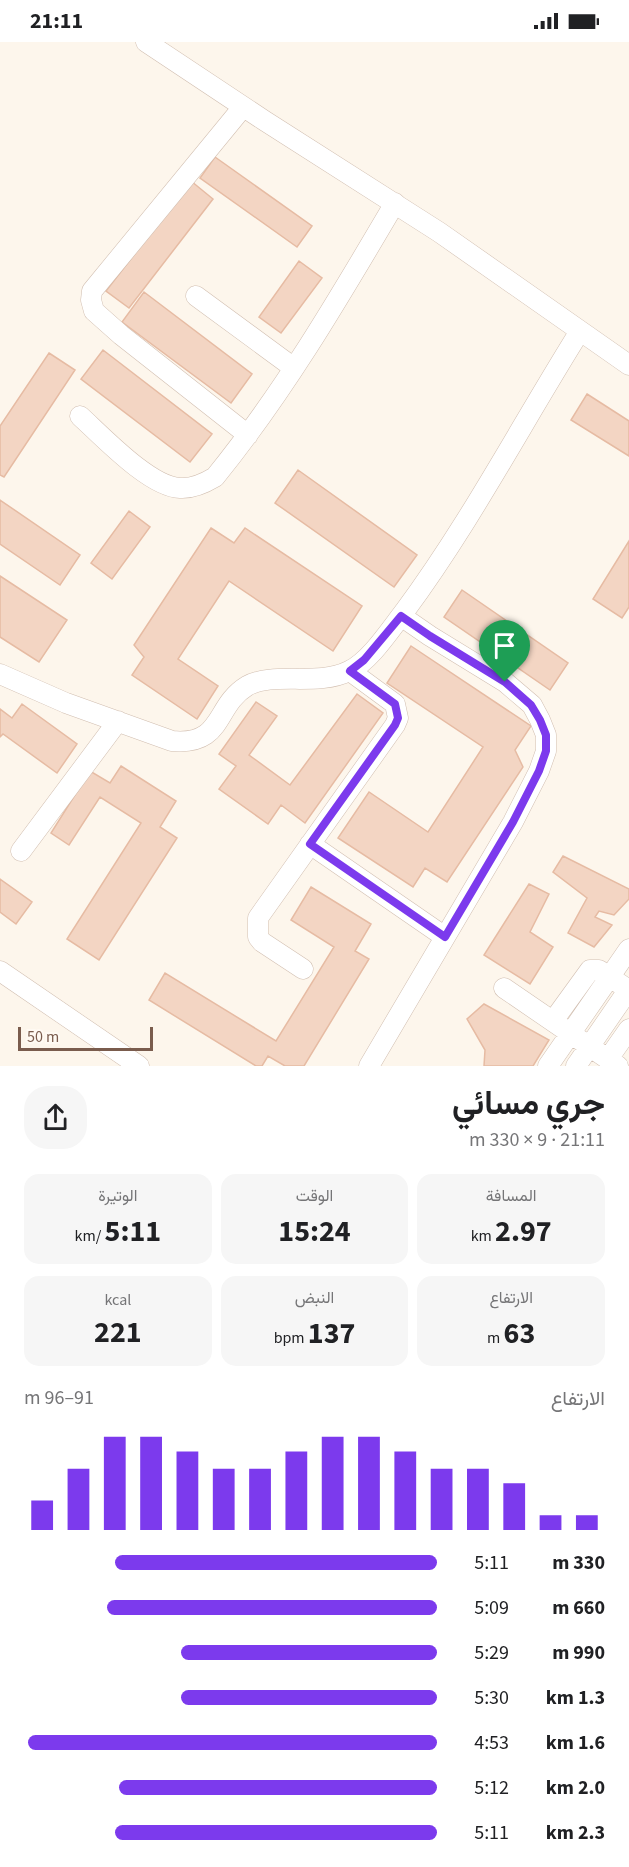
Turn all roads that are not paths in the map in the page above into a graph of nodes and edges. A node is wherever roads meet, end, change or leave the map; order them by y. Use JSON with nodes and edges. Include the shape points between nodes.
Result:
{"nodes":[{"id":1,"x":146,"y":42,"type":"edge"},
{"id":2,"x":243,"y":107,"type":"junction"},
{"id":3,"x":395,"y":203,"type":"junction"},
{"id":4,"x":196,"y":296,"type":"dead end"},
{"id":5,"x":580,"y":331,"type":"junction"},
{"id":6,"x":629,"y":365,"type":"edge"},
{"id":7,"x":294,"y":368,"type":"junction"},
{"id":8,"x":80,"y":416,"type":"dead end"},
{"id":9,"x":248,"y":435,"type":"junction"},
{"id":10,"x":401,"y":616,"type":"junction"},
{"id":11,"x":350,"y":671,"type":"junction"},
{"id":12,"x":0,"y":674,"type":"edge"},
{"id":13,"x":118,"y":721,"type":"junction"},
{"id":14,"x":310,"y":844,"type":"junction"},
{"id":15,"x":21,"y":851,"type":"dead end"},
{"id":16,"x":445,"y":937,"type":"junction"},
{"id":17,"x":629,"y":949,"type":"edge"},
{"id":18,"x":303,"y":969,"type":"dead end"},
{"id":19,"x":0,"y":971,"type":"edge"},
{"id":20,"x":610,"y":977,"type":"junction"},
{"id":21,"x":504,"y":988,"type":"dead end"},
{"id":22,"x":629,"y":989,"type":"edge"},
{"id":23,"x":553,"y":1021,"type":"junction"},
{"id":24,"x":629,"y":1029,"type":"edge"},
{"id":25,"x":570,"y":1034,"type":"junction"},
{"id":26,"x":590,"y":1047,"type":"junction"},
{"id":27,"x":613,"y":1062,"type":"edge"},
{"id":28,"x":139,"y":1066,"type":"edge"},
{"id":29,"x":369,"y":1066,"type":"edge"},
{"id":30,"x":548,"y":1066,"type":"edge"},
{"id":31,"x":576,"y":1066,"type":"edge"}],
"edges":[{"from":1,"to":2,"type":"street"},
{"from":2,"to":3,"type":"street"},
{"from":2,"to":9,"type":"street","via":[[92,291],[91,300],[94,311],[121,335]]},
{"from":3,"to":5,"type":"street"},
{"from":3,"to":7,"type":"street"},
{"from":4,"to":7,"type":"street"},
{"from":5,"to":6,"type":"street"},
{"from":5,"to":10,"type":"street","via":[[434,573]]},
{"from":7,"to":9,"type":"street"},
{"from":8,"to":9,"type":"street","via":[[158,482],[180,488],[204,484],[215,477]]},
{"from":10,"to":11,"type":"street"},
{"from":10,"to":16,"type":"street","via":[[505,682],[531,705],[546,735],[546,751],[523,803]]},
{"from":11,"to":13,"type":"street","via":[[322,680],[255,682],[237,694],[206,735],[188,742],[172,741]]},
{"from":11,"to":14,"type":"street","via":[[395,704],[398,718]]},
{"from":12,"to":13,"type":"street"},
{"from":13,"to":15,"type":"street"},
{"from":14,"to":16,"type":"street"},
{"from":14,"to":18,"type":"street","via":[[258,918],[256,927],[262,942]]},
{"from":16,"to":29,"type":"street"},
{"from":17,"to":20,"type":"street"},
{"from":19,"to":28,"type":"street"},
{"from":20,"to":22,"type":"street"},
{"from":20,"to":23,"type":"street","via":[[590,970]]},
{"from":20,"to":25,"type":"street"},
{"from":21,"to":23,"type":"street"},
{"from":22,"to":26,"type":"street"},
{"from":23,"to":25,"type":"street"},
{"from":24,"to":27,"type":"street"},
{"from":25,"to":26,"type":"street"},
{"from":25,"to":30,"type":"street"},
{"from":26,"to":27,"type":"street"},
{"from":26,"to":31,"type":"street"}]}
